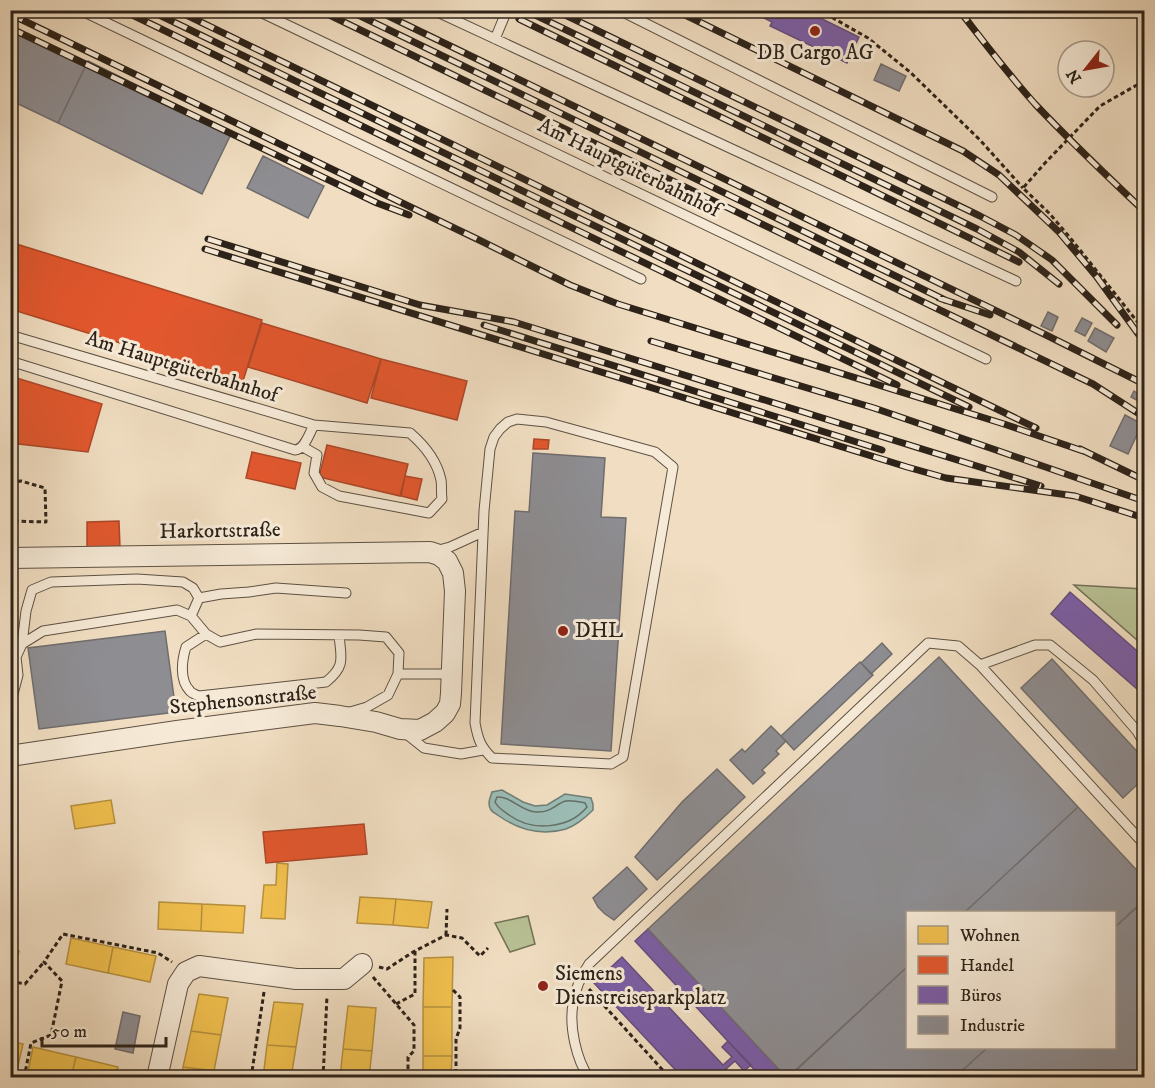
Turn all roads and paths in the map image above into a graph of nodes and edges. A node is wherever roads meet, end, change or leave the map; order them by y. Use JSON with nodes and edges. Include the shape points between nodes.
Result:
{"nodes":[{"id":1,"x":80,"y":10,"type":"edge"},
{"id":2,"x":256,"y":10,"type":"edge"},
{"id":3,"x":433,"y":10,"type":"edge"},
{"id":4,"x":507,"y":10,"type":"edge"},
{"id":5,"x":619,"y":10,"type":"edge"},
{"id":6,"x":819,"y":10,"type":"edge"},
{"id":7,"x":495,"y":39,"type":"junction"},
{"id":8,"x":1144,"y":81,"type":"edge"},
{"id":9,"x":1023,"y":188,"type":"junction"},
{"id":10,"x":992,"y":197,"type":"dead end"},
{"id":11,"x":641,"y":279,"type":"dead end"},
{"id":12,"x":1016,"y":281,"type":"dead end"},
{"id":13,"x":1144,"y":330,"type":"edge"},
{"id":14,"x":10,"y":335,"type":"edge"},
{"id":15,"x":986,"y":359,"type":"dead end"},
{"id":16,"x":10,"y":362,"type":"edge"},
{"id":17,"x":314,"y":425,"type":"junction"},
{"id":18,"x":303,"y":447,"type":"junction"},
{"id":19,"x":10,"y":482,"type":"edge"},
{"id":20,"x":10,"y":521,"type":"edge"},
{"id":21,"x":483,"y":532,"type":"junction"},
{"id":22,"x":429,"y":552,"type":"junction"},
{"id":23,"x":10,"y":558,"type":"edge"},
{"id":24,"x":346,"y":593,"type":"dead end"},
{"id":25,"x":199,"y":598,"type":"junction"},
{"id":26,"x":191,"y":616,"type":"junction"},
{"id":27,"x":206,"y":634,"type":"junction"},
{"id":28,"x":339,"y":635,"type":"junction"},
{"id":29,"x":22,"y":644,"type":"junction"},
{"id":30,"x":980,"y":665,"type":"junction"},
{"id":31,"x":398,"y":674,"type":"junction"},
{"id":32,"x":452,"y":674,"type":"junction"},
{"id":33,"x":10,"y":695,"type":"edge"},
{"id":34,"x":340,"y":716,"type":"junction"},
{"id":35,"x":400,"y":729,"type":"junction"},
{"id":36,"x":1144,"y":743,"type":"edge"},
{"id":37,"x":483,"y":750,"type":"junction"},
{"id":38,"x":10,"y":756,"type":"edge"},
{"id":39,"x":1144,"y":844,"type":"edge"},
{"id":40,"x":447,"y":909,"type":"dead end"},
{"id":41,"x":446,"y":935,"type":"junction"},
{"id":42,"x":488,"y":948,"type":"dead end"},
{"id":43,"x":415,"y":950,"type":"junction"},
{"id":44,"x":44,"y":962,"type":"junction"},
{"id":45,"x":362,"y":964,"type":"junction"},
{"id":46,"x":186,"y":972,"type":"junction"},
{"id":47,"x":267,"y":975,"type":"junction"},
{"id":48,"x":328,"y":979,"type":"junction"},
{"id":49,"x":580,"y":979,"type":"junction"},
{"id":50,"x":10,"y":981,"type":"edge"},
{"id":51,"x":453,"y":990,"type":"dead end"},
{"id":52,"x":396,"y":1004,"type":"junction"},
{"id":53,"x":455,"y":1076,"type":"edge"},
{"id":54,"x":24,"y":1077,"type":"edge"},
{"id":55,"x":157,"y":1077,"type":"edge"},
{"id":56,"x":251,"y":1077,"type":"edge"},
{"id":57,"x":324,"y":1077,"type":"edge"},
{"id":58,"x":414,"y":1077,"type":"edge"},
{"id":59,"x":589,"y":1077,"type":"edge"},
{"id":60,"x":670,"y":1077,"type":"edge"}],
"edges":[{"from":1,"to":11,"type":"lane"},
{"from":2,"to":15,"type":"lane","name":"Am Hauptgüterbahnhof"},
{"from":3,"to":7,"type":"lane"},
{"from":4,"to":7,"type":"lane"},
{"from":5,"to":10,"type":"lane"},
{"from":6,"to":9,"type":"path","via":[[868,38],[910,72]]},
{"from":7,"to":12,"type":"lane"},
{"from":8,"to":9,"type":"path","via":[[1100,106]]},
{"from":9,"to":13,"type":"path","via":[[1050,213]]},
{"from":14,"to":17,"type":"lane","name":"Am Hauptgüterbahnhof"},
{"from":16,"to":18,"type":"lane","via":[[295,450]]},
{"from":17,"to":18,"type":"lane"},
{"from":17,"to":18,"type":"lane","name":"Am Hauptgüterbahnhof","via":[[410,433],[432,459],[442,500],[429,513],[339,496],[322,487],[314,473],[317,455]]},
{"from":19,"to":20,"type":"path","via":[[45,488],[46,522]]},
{"from":21,"to":22,"type":"lane"},
{"from":21,"to":37,"type":"lane","via":[[476,723]]},
{"from":21,"to":37,"type":"lane","via":[[490,449],[494,437],[508,422],[546,422],[655,452],[673,467],[623,757],[611,764],[599,764],[492,758]]},
{"from":22,"to":23,"type":"street","name":"Harkortstraße"},
{"from":22,"to":32,"type":"street","name":"Stephensonstraße","via":[[447,561],[453,573]]},
{"from":24,"to":25,"type":"lane","via":[[276,588]]},
{"from":25,"to":26,"type":"lane"},
{"from":25,"to":29,"type":"lane","via":[[183,582],[51,582],[32,590]]},
{"from":26,"to":27,"type":"lane"},
{"from":26,"to":29,"type":"lane","via":[[177,610],[43,631]]},
{"from":27,"to":28,"type":"lane","via":[[220,642],[256,634]]},
{"from":27,"to":28,"type":"lane","via":[[186,647],[182,661],[184,682],[199,696],[326,682],[341,664]]},
{"from":28,"to":31,"type":"lane","via":[[386,637],[399,653]]},
{"from":29,"to":33,"type":"lane","via":[[16,657],[18,675]]},
{"from":30,"to":36,"type":"lane","via":[[1035,645],[1050,645],[1093,680]]},
{"from":30,"to":39,"type":"lane"},
{"from":30,"to":49,"type":"lane","via":[[958,646],[928,643],[589,964]]},
{"from":31,"to":32,"type":"lane"},
{"from":31,"to":34,"type":"lane","via":[[388,695]]},
{"from":32,"to":35,"type":"street","name":"Stephensonstraße","via":[[450,704],[445,713],[420,730]]},
{"from":34,"to":35,"type":"street","name":"Stephensonstraße"},
{"from":34,"to":38,"type":"street","name":"Stephensonstraße","via":[[315,713]]},
{"from":35,"to":37,"type":"lane","via":[[424,748],[461,754]]},
{"from":40,"to":41,"type":"path"},
{"from":41,"to":42,"type":"path","via":[[462,938],[480,956]]},
{"from":41,"to":43,"type":"path"},
{"from":43,"to":45,"type":"path","via":[[387,969]]},
{"from":43,"to":52,"type":"path","via":[[415,994]]},
{"from":44,"to":46,"type":"path","via":[[63,934],[158,953]]},
{"from":44,"to":50,"type":"path","via":[[25,984]]},
{"from":44,"to":54,"type":"path","via":[[62,981],[51,1035],[31,1043]]},
{"from":45,"to":48,"type":"street","via":[[344,979]]},
{"from":45,"to":52,"type":"path"},
{"from":46,"to":47,"type":"street","via":[[199,966]]},
{"from":46,"to":55,"type":"street","via":[[178,984]]},
{"from":47,"to":48,"type":"street","via":[[296,980]]},
{"from":47,"to":56,"type":"path"},
{"from":48,"to":57,"type":"path"},
{"from":49,"to":59,"type":"lane","via":[[573,1005],[573,1035],[582,1068]]},
{"from":49,"to":60,"type":"path"},
{"from":51,"to":53,"type":"path","via":[[460,997],[460,1028],[454,1039]]},
{"from":52,"to":58,"type":"path","via":[[414,1025],[414,1051],[408,1057],[408,1071]]}]}
